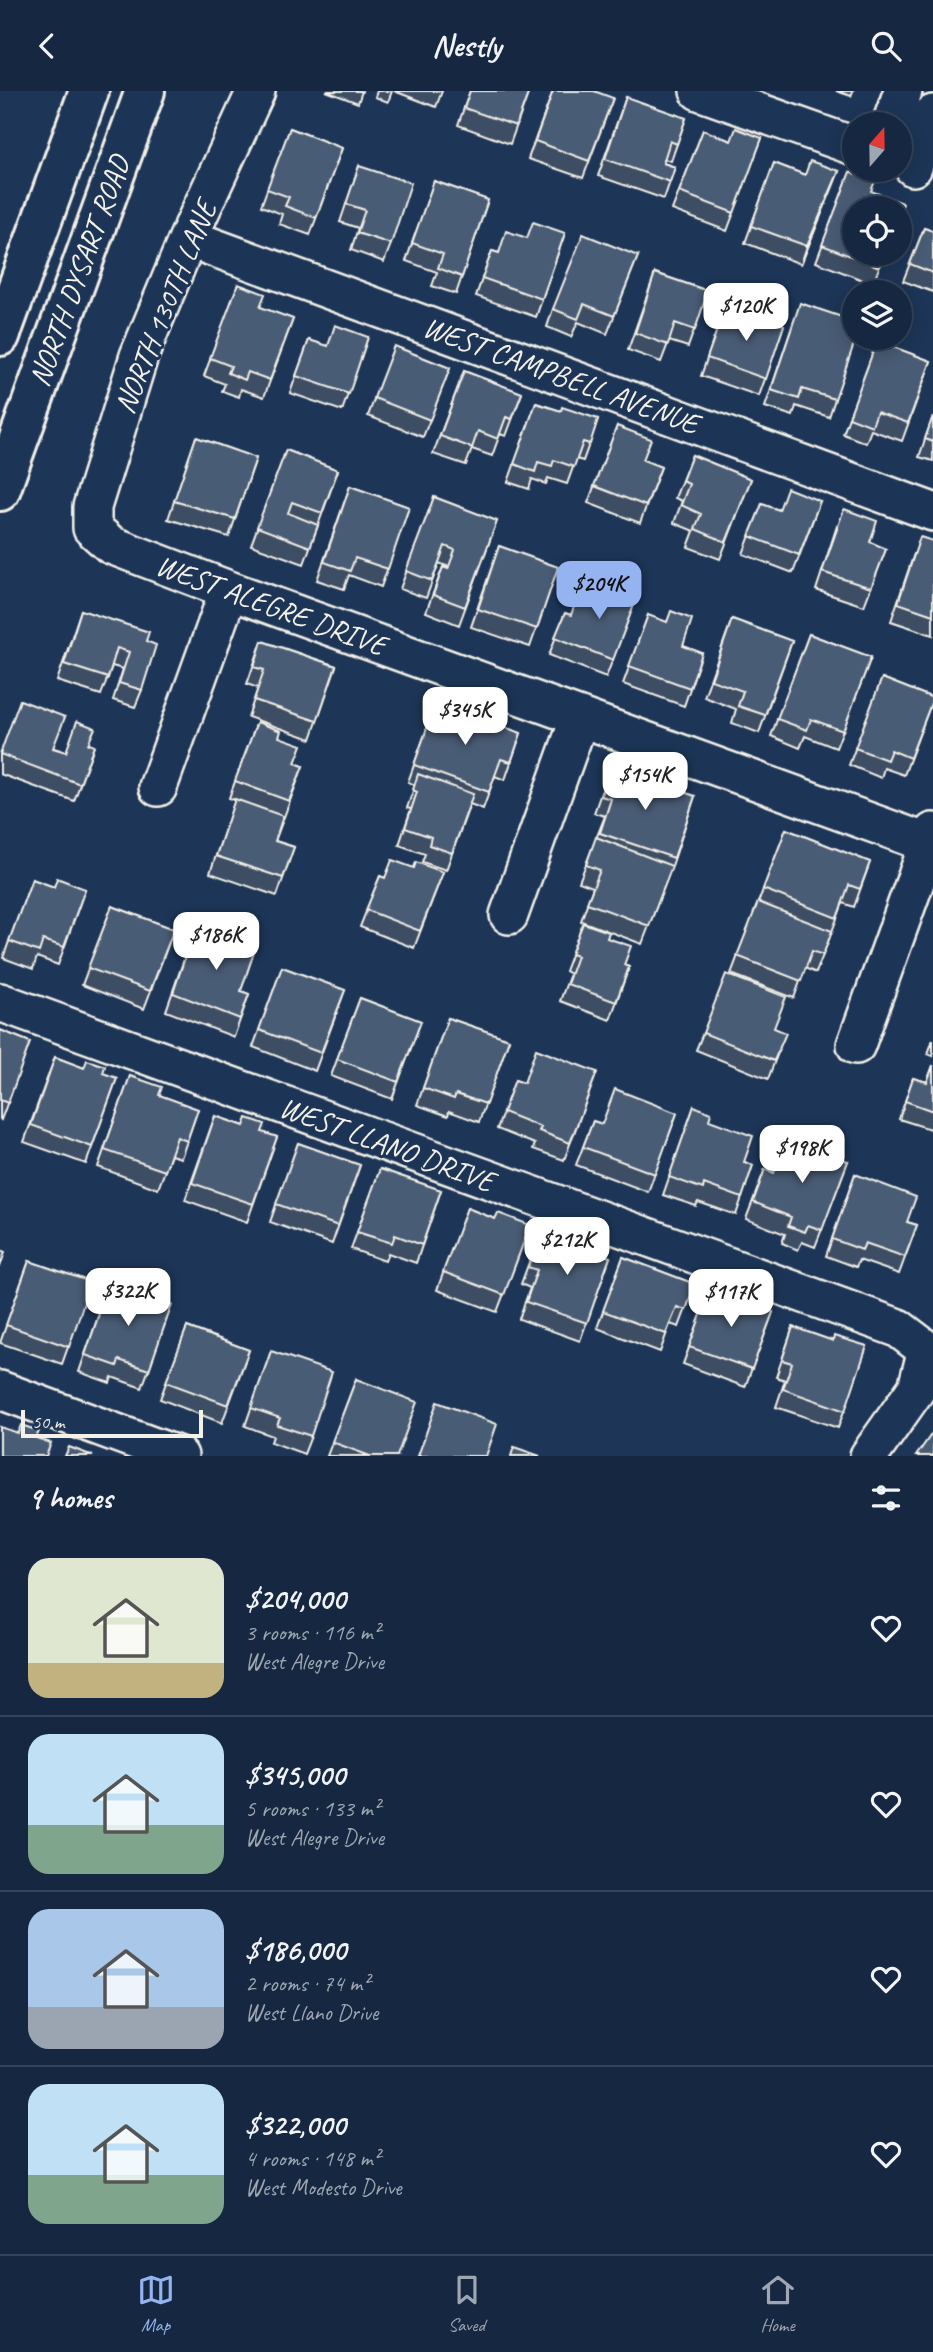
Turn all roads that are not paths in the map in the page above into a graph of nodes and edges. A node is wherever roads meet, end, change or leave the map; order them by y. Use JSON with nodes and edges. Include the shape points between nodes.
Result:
{"nodes":[{"id":1,"x":89,"y":91,"type":"edge"},
{"id":2,"x":145,"y":91,"type":"edge"},
{"id":3,"x":256,"y":91,"type":"edge"},
{"id":4,"x":699,"y":91,"type":"edge"},
{"id":5,"x":903,"y":91,"type":"edge"},
{"id":6,"x":895,"y":112,"type":"edge"},
{"id":7,"x":933,"y":114,"type":"edge"},
{"id":8,"x":842,"y":142,"type":"edge"},
{"id":9,"x":915,"y":168,"type":"edge"},
{"id":10,"x":188,"y":238,"type":"junction"},
{"id":11,"x":0,"y":335,"type":"edge"},
{"id":12,"x":0,"y":491,"type":"edge"},
{"id":13,"x":933,"y":512,"type":"edge"},
{"id":14,"x":92,"y":528,"type":"joint"},
{"id":15,"x":229,"y":590,"type":"junction"},
{"id":16,"x":580,"y":717,"type":"junction"},
{"id":17,"x":158,"y":787,"type":"dead end"},
{"id":18,"x":932,"y":840,"type":"edge"},
{"id":19,"x":509,"y":915,"type":"dead end"},
{"id":20,"x":0,"y":1002,"type":"edge"},
{"id":21,"x":856,"y":1045,"type":"dead end"},
{"id":22,"x":0,"y":1391,"type":"edge"},
{"id":23,"x":178,"y":1456,"type":"edge"},
{"id":24,"x":869,"y":1456,"type":"edge"}],
"edges":[{"from":1,"to":11,"type":"main road","name":"NORTH DYSART ROAD"},
{"from":2,"to":12,"type":"main road","name":"NORTH DYSART ROAD"},
{"from":3,"to":10,"type":"street","name":"NORTH 130TH LANE"},
{"from":4,"to":8,"type":"street"},
{"from":5,"to":6,"type":"street"},
{"from":7,"to":9,"type":"street"},
{"from":10,"to":13,"type":"street","name":"WEST CAMPBELL AVENUE"},
{"from":10,"to":14,"type":"street","name":"NORTH 130TH LANE","via":[[139,356],[92,507]]},
{"from":14,"to":15,"type":"street","name":"WEST ALEGRE DRIVE","via":[[111,545]]},
{"from":15,"to":16,"type":"street","name":"WEST ALEGRE DRIVE"},
{"from":15,"to":17,"type":"street"},
{"from":16,"to":18,"type":"street","name":"WEST ALEGRE DRIVE"},
{"from":16,"to":19,"type":"street"},
{"from":18,"to":21,"type":"street"},
{"from":20,"to":24,"type":"street","name":"WEST LLANO DRIVE","via":[[898,1328],[927,1350],[917,1388]]},
{"from":22,"to":23,"type":"street"}]}
